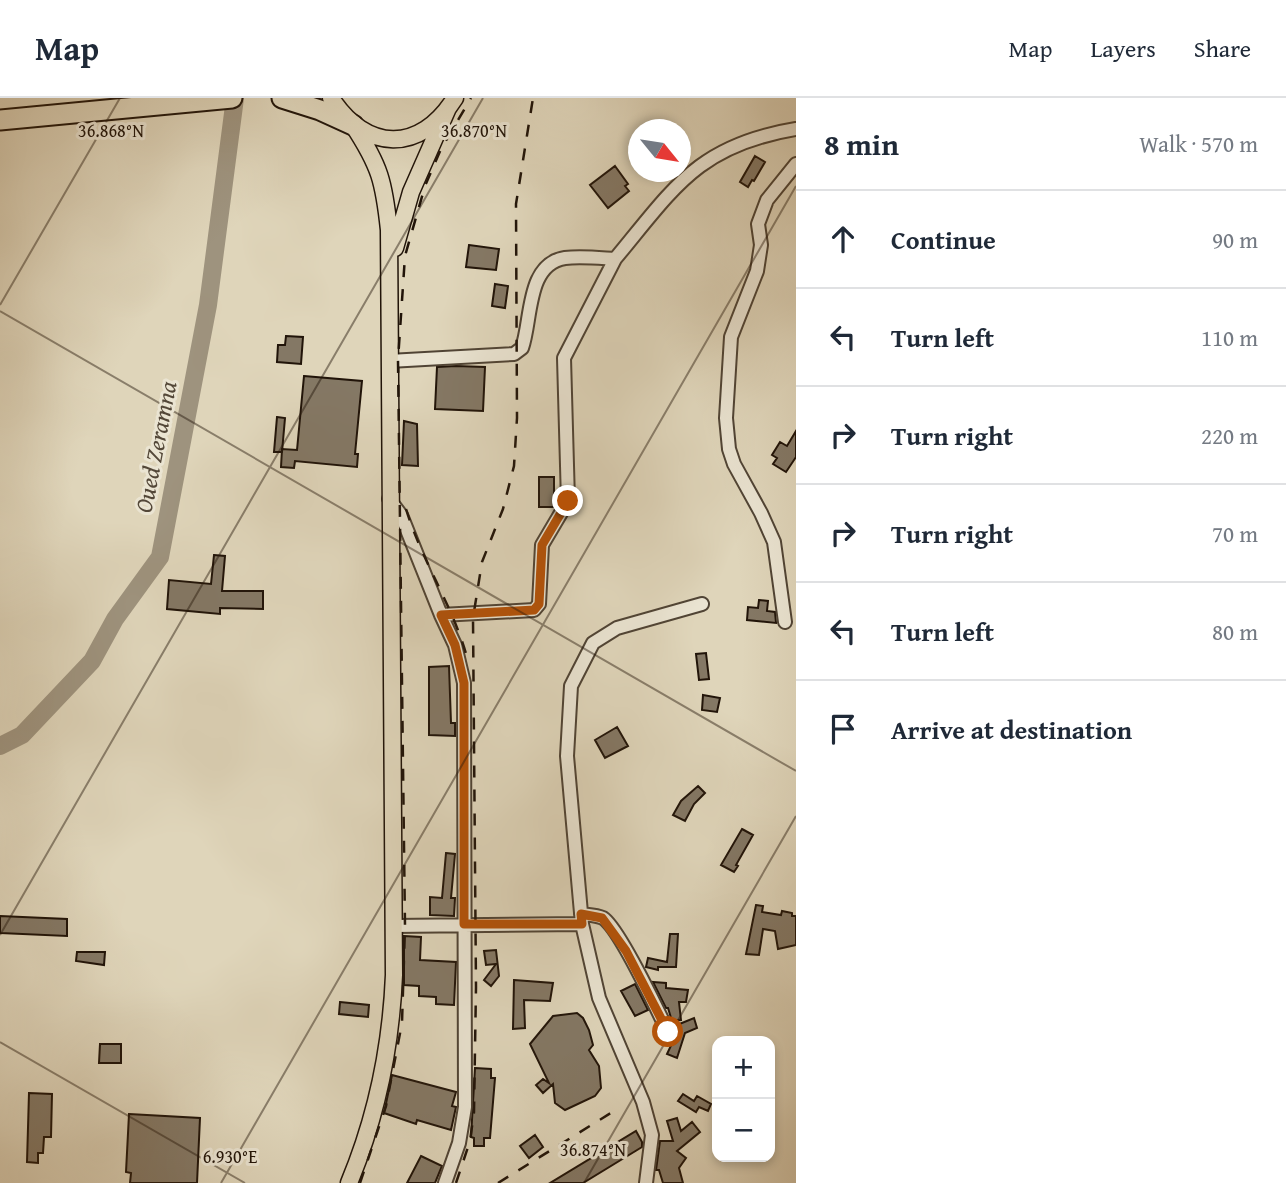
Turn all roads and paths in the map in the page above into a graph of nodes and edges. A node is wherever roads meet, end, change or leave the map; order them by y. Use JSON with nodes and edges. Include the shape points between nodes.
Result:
{"nodes":[{"id":1,"x":120,"y":98,"type":"edge"},
{"id":2,"x":232,"y":98,"type":"edge"},
{"id":3,"x":282,"y":98,"type":"edge"},
{"id":4,"x":335,"y":102,"type":"edge"},
{"id":5,"x":452,"y":103,"type":"edge"},
{"id":6,"x":0,"y":108,"type":"edge"},
{"id":7,"x":0,"y":120,"type":"edge"},
{"id":8,"x":353,"y":125,"type":"junction"},
{"id":9,"x":796,"y":129,"type":"edge"},
{"id":10,"x":796,"y":164,"type":"edge"},
{"id":11,"x":615,"y":259,"type":"junction"},
{"id":12,"x":390,"y":264,"type":"junction"},
{"id":13,"x":388,"y":361,"type":"junction"},
{"id":14,"x":390,"y":499,"type":"junction"},
{"id":15,"x":702,"y":604,"type":"dead end"},
{"id":16,"x":441,"y":615,"type":"junction"},
{"id":17,"x":785,"y":622,"type":"dead end"},
{"id":18,"x":582,"y":919,"type":"junction"},
{"id":19,"x":464,"y":924,"type":"junction"},
{"id":20,"x":393,"y":926,"type":"junction"},
{"id":21,"x":668,"y":1032,"type":"dead end"},
{"id":22,"x":349,"y":1183,"type":"edge"},
{"id":23,"x":445,"y":1183,"type":"edge"},
{"id":24,"x":646,"y":1183,"type":"edge"}],
"edges":[{"from":1,"to":6,"type":"highway"},
{"from":2,"to":7,"type":"highway"},
{"from":3,"to":8,"type":"highway"},
{"from":4,"to":8,"type":"main road"},
{"from":5,"to":8,"type":"main road","via":[[424,131],[399,140],[377,138]]},
{"from":5,"to":12,"type":"main road","via":[[411,192]]},
{"from":8,"to":12,"type":"main road","via":[[383,181]]},
{"from":9,"to":11,"type":"street","via":[[726,149],[699,166],[671,191]]},
{"from":10,"to":17,"type":"street","via":[[767,200],[758,223],[757,271],[731,337],[726,418],[734,464],[774,542]]},
{"from":11,"to":13,"type":"street","via":[[567,257],[546,267],[536,284],[522,348],[514,354]]},
{"from":11,"to":16,"type":"street","via":[[564,358],[568,501],[542,545],[539,604],[534,610]]},
{"from":12,"to":13,"type":"main road"},
{"from":13,"to":14,"type":"main road"},
{"from":14,"to":16,"type":"street","via":[[401,515]]},
{"from":14,"to":20,"type":"main road"},
{"from":15,"to":18,"type":"street","via":[[617,628],[593,643],[571,686],[567,756]]},
{"from":16,"to":19,"type":"street","via":[[455,645],[464,683]]},
{"from":18,"to":19,"type":"street"},
{"from":18,"to":21,"type":"street","via":[[596,916],[607,922]]},
{"from":18,"to":24,"type":"street","via":[[599,998],[643,1102],[652,1135]]},
{"from":19,"to":20,"type":"street"},
{"from":19,"to":23,"type":"street","via":[[465,1107]]},
{"from":20,"to":22,"type":"main road","via":[[393,985],[381,1082]]}]}
